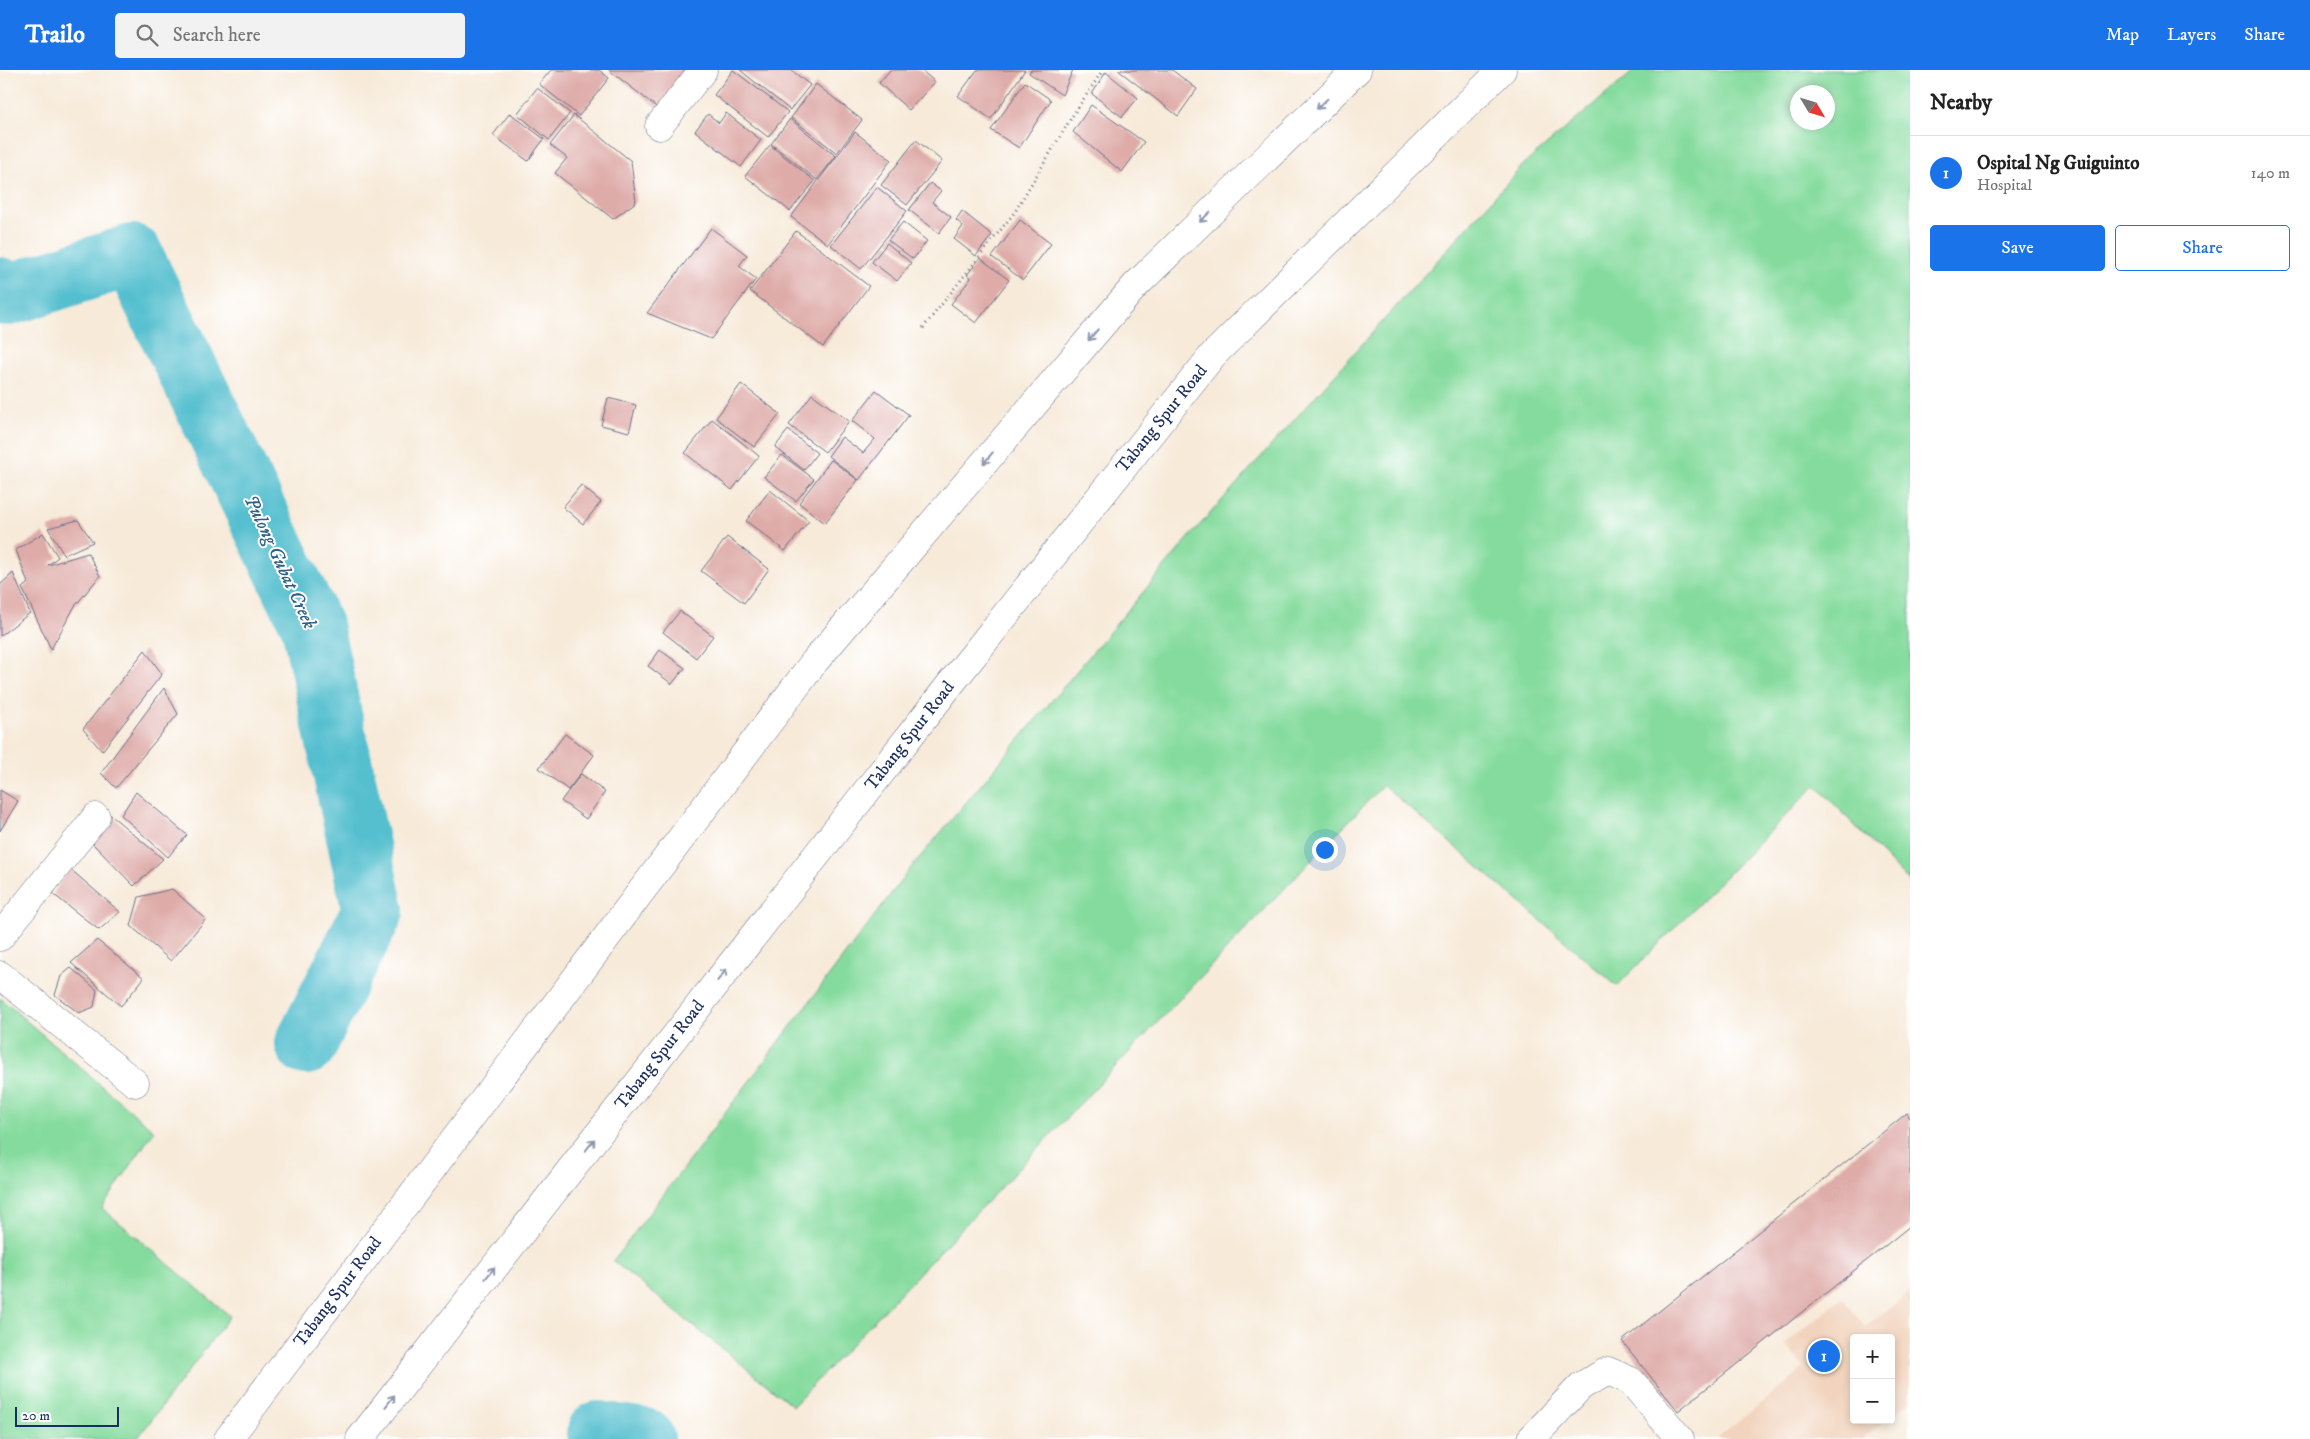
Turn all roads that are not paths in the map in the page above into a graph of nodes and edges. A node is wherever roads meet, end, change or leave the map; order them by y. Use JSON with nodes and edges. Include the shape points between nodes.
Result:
{"nodes":[{"id":1,"x":703,"y":70,"type":"edge"},
{"id":2,"x":1357,"y":70,"type":"edge"},
{"id":3,"x":1502,"y":70,"type":"edge"},
{"id":4,"x":659,"y":126,"type":"dead end"},
{"id":5,"x":96,"y":818,"type":"dead end"},
{"id":6,"x":0,"y":937,"type":"edge"},
{"id":7,"x":0,"y":976,"type":"edge"},
{"id":8,"x":135,"y":1082,"type":"dead end"},
{"id":9,"x":228,"y":1439,"type":"edge"},
{"id":10,"x":360,"y":1439,"type":"edge"},
{"id":11,"x":1531,"y":1439,"type":"edge"},
{"id":12,"x":1680,"y":1439,"type":"edge"}],
"edges":[{"from":1,"to":4,"type":"main road"},
{"from":2,"to":9,"type":"main road","name":"Tabang Spur Road","one_way":true,"via":[[1135,286],[815,661]]},
{"from":10,"to":3,"type":"main road","name":"Tabang Spur Road","one_way":true,"via":[[948,687],[1213,356]]},
{"from":5,"to":6,"type":"main road"},
{"from":7,"to":8,"type":"main road"},
{"from":11,"to":12,"type":"main road","via":[[1581,1386],[1608,1371],[1631,1381]]}]}
